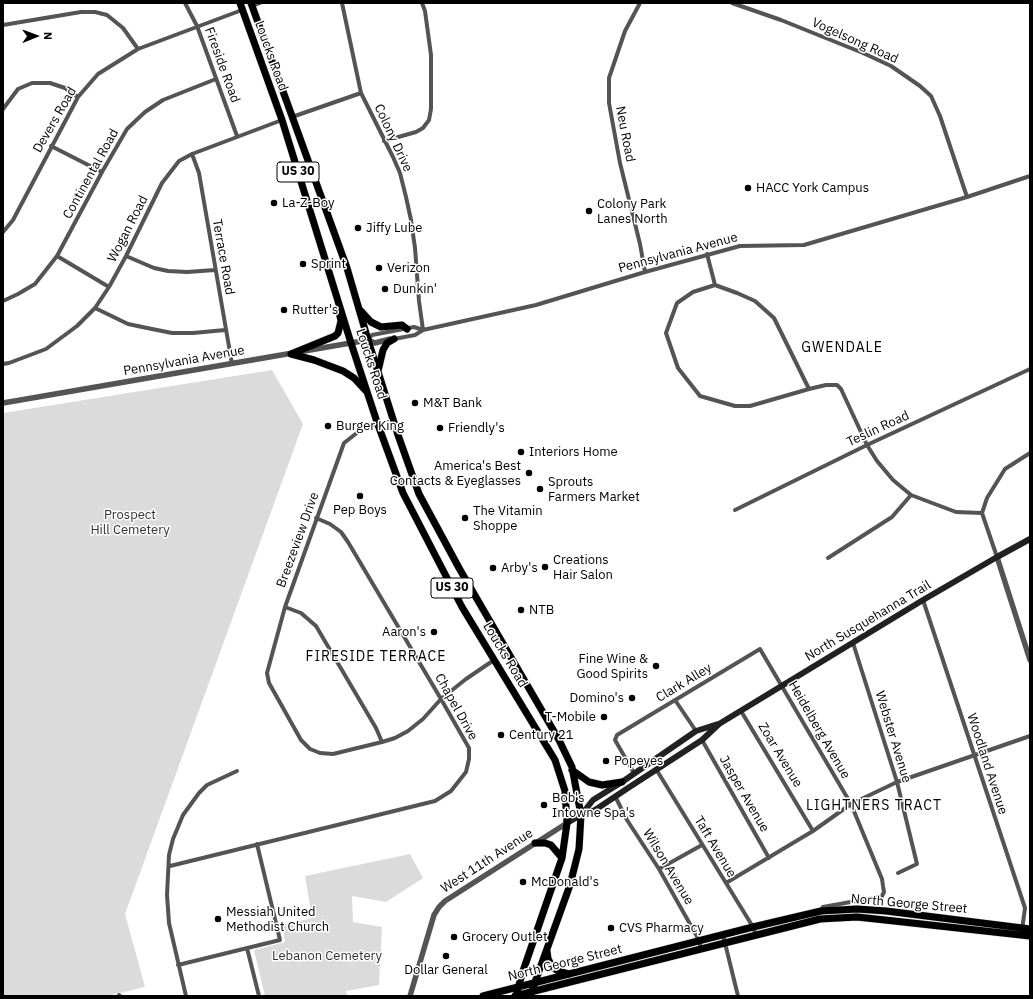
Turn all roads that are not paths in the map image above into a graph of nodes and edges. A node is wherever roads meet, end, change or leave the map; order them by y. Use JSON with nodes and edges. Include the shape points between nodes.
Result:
{"nodes":[{"id":1,"x":185,"y":3,"type":"edge"},
{"id":2,"x":260,"y":3,"type":"edge"},
{"id":3,"x":342,"y":3,"type":"edge"},
{"id":4,"x":422,"y":3,"type":"edge"},
{"id":5,"x":640,"y":3,"type":"edge"},
{"id":6,"x":732,"y":3,"type":"edge"},
{"id":7,"x":252,"y":4,"type":"edge"},
{"id":8,"x":241,"y":6,"type":"edge"},
{"id":9,"x":3,"y":25,"type":"edge"},
{"id":10,"x":197,"y":26,"type":"junction"},
{"id":11,"x":138,"y":49,"type":"junction"},
{"id":12,"x":216,"y":79,"type":"junction"},
{"id":13,"x":361,"y":93,"type":"junction"},
{"id":14,"x":78,"y":96,"type":"junction"},
{"id":15,"x":3,"y":109,"type":"edge"},
{"id":16,"x":292,"y":117,"type":"junction"},
{"id":17,"x":282,"y":120,"type":"junction"},
{"id":18,"x":237,"y":136,"type":"junction"},
{"id":19,"x":384,"y":141,"type":"junction"},
{"id":20,"x":51,"y":146,"type":"junction"},
{"id":21,"x":192,"y":154,"type":"junction"},
{"id":22,"x":102,"y":172,"type":"junction"},
{"id":23,"x":1030,"y":176,"type":"edge"},
{"id":24,"x":967,"y":197,"type":"junction"},
{"id":25,"x":3,"y":232,"type":"edge"},
{"id":26,"x":706,"y":254,"type":"junction"},
{"id":27,"x":56,"y":256,"type":"junction"},
{"id":28,"x":126,"y":256,"type":"junction"},
{"id":29,"x":215,"y":270,"type":"junction"},
{"id":30,"x":645,"y":272,"type":"junction"},
{"id":31,"x":715,"y":285,"type":"junction"},
{"id":32,"x":109,"y":287,"type":"junction"},
{"id":33,"x":336,"y":291,"type":"junction"},
{"id":34,"x":3,"y":301,"type":"edge"},
{"id":35,"x":95,"y":308,"type":"junction"},
{"id":36,"x":359,"y":308,"type":"junction"},
{"id":37,"x":407,"y":329,"type":"junction"},
{"id":38,"x":226,"y":330,"type":"junction"},
{"id":39,"x":423,"y":330,"type":"junction"},
{"id":40,"x":394,"y":338,"type":"junction"},
{"id":41,"x":368,"y":340,"type":"junction"},
{"id":42,"x":351,"y":343,"type":"junction"},
{"id":43,"x":291,"y":354,"type":"junction"},
{"id":44,"x":3,"y":364,"type":"edge"},
{"id":45,"x":232,"y":364,"type":"junction"},
{"id":46,"x":1030,"y":369,"type":"edge"},
{"id":47,"x":378,"y":373,"type":"junction"},
{"id":48,"x":809,"y":389,"type":"junction"},
{"id":49,"x":368,"y":395,"type":"junction"},
{"id":50,"x":3,"y":403,"type":"edge"},
{"id":51,"x":377,"y":422,"type":"junction"},
{"id":52,"x":867,"y":445,"type":"junction"},
{"id":53,"x":1030,"y":453,"type":"edge"},
{"id":54,"x":911,"y":496,"type":"junction"},
{"id":55,"x":736,"y":510,"type":"dead end"},
{"id":56,"x":982,"y":513,"type":"junction"},
{"id":57,"x":316,"y":518,"type":"junction"},
{"id":58,"x":1030,"y":539,"type":"edge"},
{"id":59,"x":997,"y":557,"type":"junction"},
{"id":60,"x":828,"y":558,"type":"dead end"},
{"id":61,"x":923,"y":600,"type":"junction"},
{"id":62,"x":285,"y":607,"type":"junction"},
{"id":63,"x":853,"y":643,"type":"junction"},
{"id":64,"x":760,"y":649,"type":"joint"},
{"id":65,"x":494,"y":660,"type":"junction"},
{"id":66,"x":1030,"y":660,"type":"edge"},
{"id":67,"x":782,"y":686,"type":"junction"},
{"id":68,"x":441,"y":699,"type":"junction"},
{"id":69,"x":675,"y":700,"type":"junction"},
{"id":70,"x":741,"y":711,"type":"junction"},
{"id":71,"x":719,"y":724,"type":"junction"},
{"id":72,"x":696,"y":731,"type":"junction"},
{"id":73,"x":1030,"y":736,"type":"edge"},
{"id":74,"x":702,"y":740,"type":"junction"},
{"id":75,"x":382,"y":742,"type":"junction"},
{"id":76,"x":974,"y":755,"type":"junction"},
{"id":77,"x":656,"y":769,"type":"junction"},
{"id":78,"x":237,"y":770,"type":"dead end"},
{"id":79,"x":572,"y":770,"type":"junction"},
{"id":80,"x":634,"y":773,"type":"junction"},
{"id":81,"x":622,"y":782,"type":"junction"},
{"id":82,"x":897,"y":782,"type":"junction"},
{"id":83,"x":615,"y":796,"type":"junction"},
{"id":84,"x":851,"y":804,"type":"junction"},
{"id":85,"x":581,"y":815,"type":"junction"},
{"id":86,"x":567,"y":823,"type":"junction"},
{"id":87,"x":813,"y":831,"type":"junction"},
{"id":88,"x":535,"y":843,"type":"junction"},
{"id":89,"x":257,"y":844,"type":"junction"},
{"id":90,"x":702,"y":845,"type":"junction"},
{"id":91,"x":562,"y":858,"type":"junction"},
{"id":92,"x":769,"y":858,"type":"junction"},
{"id":93,"x":170,"y":866,"type":"junction"},
{"id":94,"x":659,"y":869,"type":"junction"},
{"id":95,"x":898,"y":873,"type":"dead end"},
{"id":96,"x":726,"y":883,"type":"junction"},
{"id":97,"x":821,"y":911,"type":"junction"},
{"id":98,"x":753,"y":927,"type":"junction"},
{"id":99,"x":1025,"y":930,"type":"edge"},
{"id":100,"x":723,"y":935,"type":"junction"},
{"id":101,"x":756,"y":935,"type":"junction"},
{"id":102,"x":1030,"y":936,"type":"edge"},
{"id":103,"x":699,"y":940,"type":"junction"},
{"id":104,"x":726,"y":943,"type":"junction"},
{"id":105,"x":247,"y":948,"type":"junction"},
{"id":106,"x":547,"y":949,"type":"junction"},
{"id":107,"x":701,"y":949,"type":"junction"},
{"id":108,"x":178,"y":965,"type":"junction"},
{"id":109,"x":569,"y":974,"type":"junction"},
{"id":110,"x":535,"y":983,"type":"junction"},
{"id":111,"x":518,"y":987,"type":"junction"},
{"id":112,"x":531,"y":994,"type":"edge"},
{"id":113,"x":186,"y":996,"type":"edge"},
{"id":114,"x":259,"y":996,"type":"edge"},
{"id":115,"x":410,"y":996,"type":"edge"},
{"id":116,"x":483,"y":996,"type":"edge"},
{"id":117,"x":515,"y":996,"type":"edge"},
{"id":118,"x":738,"y":996,"type":"edge"}],
"edges":[{"from":1,"to":10,"type":"street","name":"Fireside Road"},
{"from":2,"to":7,"type":"street"},
{"from":3,"to":13,"type":"street","name":"Colony Drive"},
{"from":4,"to":19,"type":"street","via":[[431,55],[429,120],[416,132]]},
{"from":5,"to":30,"type":"street","name":"Neu Road","via":[[625,31],[609,78],[609,103]]},
{"from":6,"to":24,"type":"street","name":"Vogelsong Road","via":[[863,53],[891,66],[920,86],[931,96],[940,116]]},
{"from":7,"to":16,"type":"main road","name":"Loucks Road","number":"US 30"},
{"from":8,"to":10,"type":"street","name":"Devers Road"},
{"from":8,"to":17,"type":"main road","name":"Loucks Road","number":"US 30"},
{"from":9,"to":11,"type":"street","via":[[95,12],[108,16],[123,28]]},
{"from":10,"to":11,"type":"street","name":"Devers Road"},
{"from":10,"to":12,"type":"street","name":"Fireside Road"},
{"from":11,"to":14,"type":"street","name":"Devers Road","via":[[98,74]]},
{"from":12,"to":18,"type":"street","name":"Fireside Road"},
{"from":12,"to":22,"type":"street","name":"Continental Road","via":[[163,100],[145,112],[127,129]]},
{"from":13,"to":16,"type":"street"},
{"from":13,"to":19,"type":"street","name":"Colony Drive"},
{"from":14,"to":15,"type":"street","via":[[50,83],[32,83],[18,89]]},
{"from":14,"to":20,"type":"street","name":"Devers Road"},
{"from":16,"to":36,"type":"main road","name":"Loucks Road","number":"US 30","via":[[332,223]]},
{"from":17,"to":18,"type":"street","name":"Wogan Road"},
{"from":17,"to":33,"type":"main road","name":"Loucks Road","number":"US 30"},
{"from":18,"to":21,"type":"street","name":"Wogan Road"},
{"from":19,"to":39,"type":"street","name":"Colony Drive","via":[[400,173],[411,220]]},
{"from":20,"to":22,"type":"street"},
{"from":20,"to":25,"type":"street","name":"Devers Road","via":[[13,220]]},
{"from":21,"to":28,"type":"street","name":"Wogan Road","via":[[179,161],[166,178]]},
{"from":21,"to":29,"type":"street","name":"Terrace Road","via":[[199,173]]},
{"from":22,"to":27,"type":"street","name":"Continental Road"},
{"from":23,"to":24,"type":"street","name":"Pennsylvania Avenue"},
{"from":24,"to":26,"type":"street","name":"Pennsylvania Avenue","via":[[804,245],[740,246]]},
{"from":26,"to":30,"type":"street","name":"Pennsylvania Avenue"},
{"from":26,"to":31,"type":"street"},
{"from":27,"to":32,"type":"street"},
{"from":27,"to":34,"type":"street","name":"Continental Road","via":[[35,284]]},
{"from":28,"to":29,"type":"street","via":[[154,268],[187,272]]},
{"from":28,"to":32,"type":"street","name":"Wogan Road"},
{"from":29,"to":38,"type":"street","name":"Terrace Road"},
{"from":30,"to":39,"type":"street","name":"Pennsylvania Avenue","via":[[536,306]]},
{"from":31,"to":48,"type":"street","via":[[755,301],[774,318]]},
{"from":31,"to":48,"type":"street","via":[[693,292],[677,303],[666,333],[678,368],[700,396],[735,406],[750,406]]},
{"from":32,"to":35,"type":"street","name":"Wogan Road"},
{"from":33,"to":42,"type":"main road","name":"Loucks Road","number":"US 30"},
{"from":33,"to":43,"type":"main road","via":[[341,321],[338,333]]},
{"from":35,"to":38,"type":"street","via":[[128,324],[172,333]]},
{"from":35,"to":44,"type":"street","name":"Wogan Road","via":[[77,326],[46,349]]},
{"from":36,"to":37,"type":"main road","via":[[371,322],[381,327],[402,325]]},
{"from":36,"to":41,"type":"main road","name":"Loucks Road","number":"US 30"},
{"from":37,"to":39,"type":"street","name":"Pennsylvania Avenue"},
{"from":37,"to":41,"type":"street","name":"Pennsylvania Avenue","via":[[372,335]]},
{"from":38,"to":45,"type":"street","name":"Terrace Road"},
{"from":39,"to":40,"type":"street","name":"Pennsylvania Avenue","via":[[415,335]]},
{"from":40,"to":41,"type":"street","name":"Pennsylvania Avenue","via":[[375,343]]},
{"from":40,"to":47,"type":"main road","via":[[383,350]]},
{"from":41,"to":42,"type":"street","name":"Pennsylvania Avenue"},
{"from":41,"to":47,"type":"main road","name":"Loucks Road","number":"US 30"},
{"from":42,"to":43,"type":"street","name":"Pennsylvania Avenue"},
{"from":42,"to":49,"type":"main road","name":"Loucks Road","number":"US 30"},
{"from":43,"to":45,"type":"street","name":"Pennsylvania Avenue"},
{"from":43,"to":49,"type":"main road","via":[[343,371],[354,378]]},
{"from":45,"to":50,"type":"street","name":"Pennsylvania Avenue"},
{"from":46,"to":52,"type":"street","name":"Teslin Road"},
{"from":47,"to":79,"type":"main road","name":"Loucks Road","number":"US 30","via":[[419,494],[559,740]]},
{"from":48,"to":52,"type":"street","via":[[832,384],[841,388]]},
{"from":49,"to":51,"type":"main road","name":"Loucks Road","number":"US 30"},
{"from":51,"to":57,"type":"street","name":"Breezeview Drive","via":[[344,443]]},
{"from":51,"to":65,"type":"main road","name":"Loucks Road","number":"US 30","via":[[403,493],[462,607]]},
{"from":52,"to":54,"type":"street","via":[[893,480]]},
{"from":52,"to":55,"type":"street","name":"Teslin Road"},
{"from":53,"to":56,"type":"street","via":[[1005,469],[987,498]]},
{"from":54,"to":56,"type":"street","via":[[956,512]]},
{"from":54,"to":60,"type":"street","via":[[892,517]]},
{"from":56,"to":59,"type":"street"},
{"from":57,"to":62,"type":"street","name":"Breezeview Drive"},
{"from":57,"to":68,"type":"street","name":"Chapel Drive","via":[[341,532],[348,542]]},
{"from":58,"to":59,"type":"main road","name":"North Susquehanna Trail"},
{"from":59,"to":61,"type":"main road","name":"North Susquehanna Trail"},
{"from":59,"to":66,"type":"street"},
{"from":61,"to":63,"type":"main road","name":"North Susquehanna Trail"},
{"from":61,"to":76,"type":"street","name":"Woodland Avenue"},
{"from":62,"to":75,"type":"street","via":[[301,613],[316,626]]},
{"from":62,"to":75,"type":"street","name":"Breezeview Drive","via":[[266,673],[268,683],[301,740],[310,749],[333,754]]},
{"from":63,"to":67,"type":"main road","name":"North Susquehanna Trail"},
{"from":63,"to":82,"type":"street","name":"Webster Avenue"},
{"from":64,"to":67,"type":"street","name":"Heidelberg Avenue"},
{"from":64,"to":69,"type":"street","name":"Clark Alley"},
{"from":65,"to":68,"type":"street"},
{"from":65,"to":86,"type":"main road","name":"Loucks Road","number":"US 30","via":[[555,760],[565,791]]},
{"from":67,"to":70,"type":"main road","name":"North Susquehanna Trail"},
{"from":67,"to":84,"type":"street","name":"Heidelberg Avenue"},
{"from":68,"to":75,"type":"street","via":[[408,731]]},
{"from":68,"to":89,"type":"street","name":"Chapel Drive","via":[[469,748],[466,772],[451,791],[435,801]]},
{"from":69,"to":72,"type":"street"},
{"from":69,"to":80,"type":"street","name":"Clark Alley","via":[[617,736],[615,740]]},
{"from":70,"to":71,"type":"main road","name":"North Susquehanna Trail"},
{"from":70,"to":87,"type":"street","name":"Zoar Avenue"},
{"from":71,"to":72,"type":"main road","name":"North Susquehanna Trail"},
{"from":71,"to":74,"type":"main road","name":"North Susquehanna Trail"},
{"from":72,"to":80,"type":"main road","name":"North Susquehanna Trail"},
{"from":73,"to":76,"type":"street"},
{"from":74,"to":77,"type":"main road","name":"North Susquehanna Trail"},
{"from":74,"to":92,"type":"street","name":"Jasper Avenue"},
{"from":76,"to":82,"type":"street"},
{"from":76,"to":99,"type":"street","name":"Woodland Avenue","via":[[1025,908]]},
{"from":77,"to":83,"type":"main road","name":"North Susquehanna Trail"},
{"from":77,"to":90,"type":"street","name":"Taft Avenue"},
{"from":78,"to":93,"type":"street","via":[[207,785],[199,793],[183,816],[173,839],[169,855]]},
{"from":79,"to":81,"type":"main road","via":[[589,782],[602,785]]},
{"from":79,"to":85,"type":"main road","name":"Loucks Road","number":"US 30"},
{"from":80,"to":81,"type":"main road","name":"North Susquehanna Trail"},
{"from":81,"to":85,"type":"main road","name":"North Susquehanna Trail","via":[[594,800]]},
{"from":82,"to":84,"type":"street"},
{"from":82,"to":95,"type":"street","name":"Webster Avenue","via":[[916,864]]},
{"from":83,"to":85,"type":"main road","name":"North Susquehanna Trail","via":[[595,810]]},
{"from":83,"to":94,"type":"street","name":"Wilson Avenue","via":[[627,820]]},
{"from":84,"to":87,"type":"street"},
{"from":84,"to":97,"type":"street","name":"Heidelberg Avenue","via":[[882,879],[884,892],[878,897],[823,907]]},
{"from":85,"to":86,"type":"main road","name":"North Susquehanna Trail"},
{"from":85,"to":106,"type":"main road","number":"US 30","via":[[576,865]]},
{"from":86,"to":88,"type":"street","name":"West 11th Avenue"},
{"from":86,"to":91,"type":"main road","number":"US 30"},
{"from":87,"to":92,"type":"street"},
{"from":88,"to":91,"type":"main road","via":[[551,845]]},
{"from":88,"to":115,"type":"street","name":"West 11th Avenue","via":[[439,907],[432,920]]},
{"from":89,"to":93,"type":"street","name":"Chapel Drive"},
{"from":89,"to":105,"type":"street","via":[[280,940]]},
{"from":90,"to":94,"type":"street"},
{"from":90,"to":96,"type":"street","name":"Taft Avenue"},
{"from":91,"to":111,"type":"main road","number":"US 30"},
{"from":92,"to":96,"type":"street"},
{"from":93,"to":108,"type":"street","via":[[167,895],[169,923]]},
{"from":94,"to":103,"type":"street","name":"Wilson Avenue"},
{"from":96,"to":98,"type":"street","name":"Taft Avenue"},
{"from":97,"to":98,"type":"main road","name":"North George Street"},
{"from":97,"to":99,"type":"main road","name":"North George Street","via":[[886,911]]},
{"from":98,"to":100,"type":"main road","name":"North George Street"},
{"from":98,"to":101,"type":"street","name":"Taft Avenue"},
{"from":99,"to":101,"type":"main road","name":"North George Street","via":[[857,918],[820,919]]},
{"from":99,"to":102,"type":"main road","name":"North George Street"},
{"from":100,"to":103,"type":"main road","name":"North George Street"},
{"from":100,"to":104,"type":"street"},
{"from":101,"to":104,"type":"main road","name":"North George Street"},
{"from":103,"to":107,"type":"street","name":"Wilson Avenue"},
{"from":103,"to":109,"type":"main road","name":"North George Street"},
{"from":104,"to":107,"type":"main road","name":"North George Street"},
{"from":104,"to":118,"type":"street"},
{"from":105,"to":108,"type":"street"},
{"from":105,"to":114,"type":"street"},
{"from":106,"to":109,"type":"main road","via":[[548,959],[553,968]]},
{"from":106,"to":110,"type":"main road","number":"US 30"},
{"from":107,"to":112,"type":"main road","name":"North George Street"},
{"from":108,"to":113,"type":"street"},
{"from":109,"to":110,"type":"main road","name":"North George Street"},
{"from":110,"to":111,"type":"main road","name":"North George Street"},
{"from":110,"to":112,"type":"main road","number":"US 30"},
{"from":111,"to":116,"type":"main road","name":"North George Street"},
{"from":111,"to":117,"type":"main road","number":"US 30"},
{"from":112,"to":117,"type":"main road","name":"North George Street"}]}
